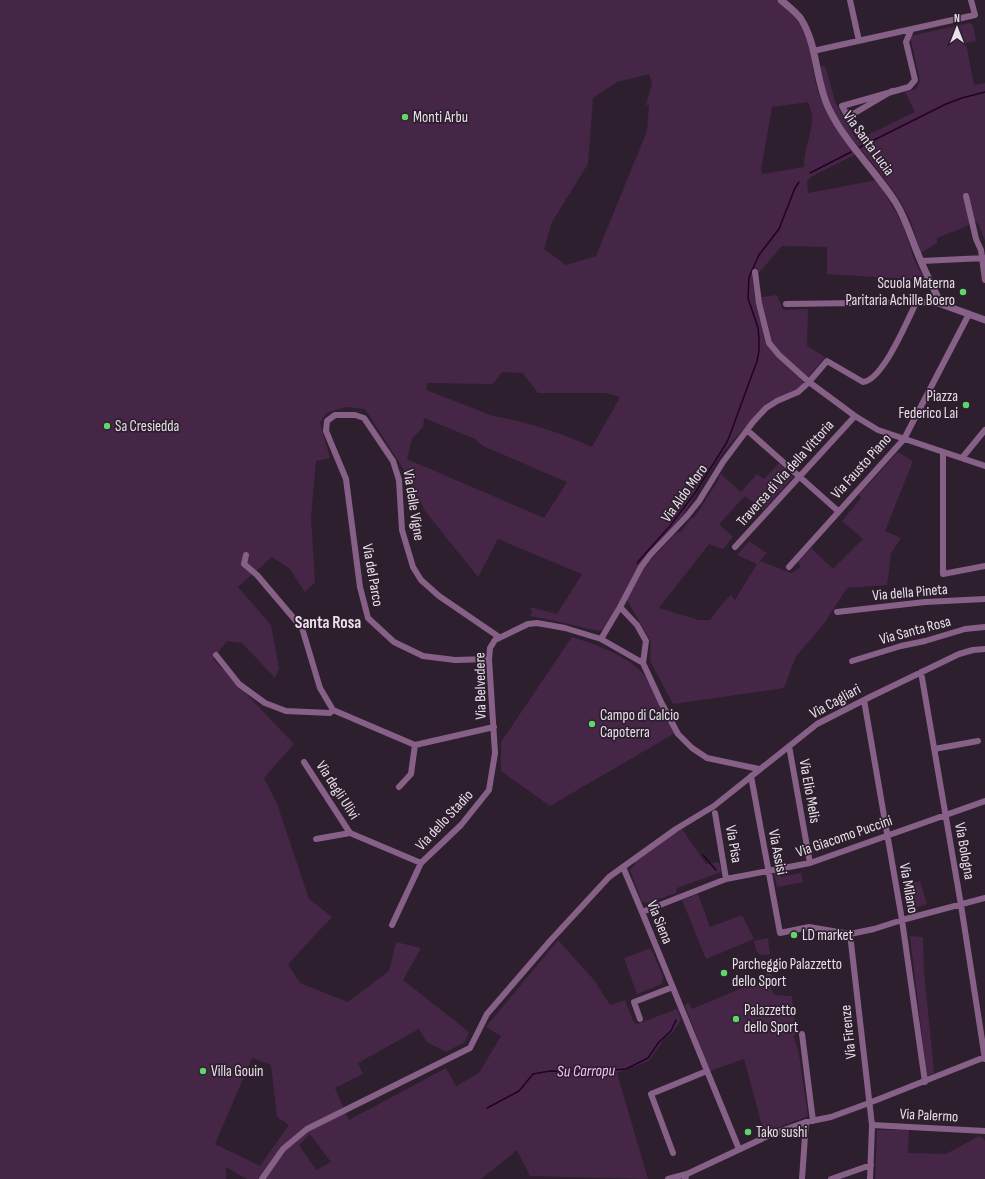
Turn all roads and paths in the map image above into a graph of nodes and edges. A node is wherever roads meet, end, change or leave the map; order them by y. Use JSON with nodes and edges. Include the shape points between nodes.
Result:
{"nodes":[{"id":1,"x":781,"y":0,"type":"edge"},
{"id":2,"x":850,"y":0,"type":"edge"},
{"id":3,"x":971,"y":0,"type":"edge"},
{"id":4,"x":911,"y":30,"type":"junction"},
{"id":5,"x":895,"y":33,"type":"junction"},
{"id":6,"x":859,"y":41,"type":"junction"},
{"id":7,"x":906,"y":42,"type":"junction"},
{"id":8,"x":813,"y":51,"type":"junction"},
{"id":9,"x":892,"y":91,"type":"junction"},
{"id":10,"x":966,"y":196,"type":"dead end"},
{"id":11,"x":984,"y":258,"type":"edge"},
{"id":12,"x":921,"y":261,"type":"junction"},
{"id":13,"x":755,"y":272,"type":"dead end"},
{"id":14,"x":985,"y":280,"type":"edge"},
{"id":15,"x":916,"y":303,"type":"junction"},
{"id":16,"x":786,"y":304,"type":"dead end"},
{"id":17,"x":941,"y":304,"type":"junction"},
{"id":18,"x":969,"y":314,"type":"junction"},
{"id":19,"x":985,"y":320,"type":"edge"},
{"id":20,"x":809,"y":382,"type":"junction"},
{"id":21,"x":855,"y":416,"type":"junction"},
{"id":22,"x":747,"y":430,"type":"junction"},
{"id":23,"x":985,"y":430,"type":"edge"},
{"id":24,"x":326,"y":431,"type":"joint"},
{"id":25,"x":904,"y":438,"type":"junction"},
{"id":26,"x":942,"y":452,"type":"junction"},
{"id":27,"x":962,"y":458,"type":"junction"},
{"id":28,"x":985,"y":466,"type":"edge"},
{"id":29,"x":799,"y":476,"type":"junction"},
{"id":30,"x":838,"y":512,"type":"junction"},
{"id":31,"x":735,"y":547,"type":"dead end"},
{"id":32,"x":246,"y":555,"type":"dead end"},
{"id":33,"x":985,"y":566,"type":"edge"},
{"id":34,"x":788,"y":567,"type":"dead end"},
{"id":35,"x":985,"y":599,"type":"edge"},
{"id":36,"x":620,"y":607,"type":"junction"},
{"id":37,"x":837,"y":612,"type":"dead end"},
{"id":38,"x":985,"y":626,"type":"edge"},
{"id":39,"x":499,"y":637,"type":"junction"},
{"id":40,"x":601,"y":639,"type":"junction"},
{"id":41,"x":985,"y":649,"type":"edge"},
{"id":42,"x":216,"y":655,"type":"dead end"},
{"id":43,"x":489,"y":659,"type":"junction"},
{"id":44,"x":852,"y":661,"type":"dead end"},
{"id":45,"x":643,"y":663,"type":"junction"},
{"id":46,"x":921,"y":672,"type":"junction"},
{"id":47,"x":864,"y":700,"type":"junction"},
{"id":48,"x":333,"y":710,"type":"junction"},
{"id":49,"x":494,"y":727,"type":"junction"},
{"id":50,"x":978,"y":741,"type":"dead end"},
{"id":51,"x":415,"y":745,"type":"junction"},
{"id":52,"x":789,"y":746,"type":"junction"},
{"id":53,"x":934,"y":748,"type":"junction"},
{"id":54,"x":304,"y":762,"type":"dead end"},
{"id":55,"x":759,"y":769,"type":"junction"},
{"id":56,"x":751,"y":776,"type":"junction"},
{"id":57,"x":399,"y":787,"type":"dead end"},
{"id":58,"x":985,"y":801,"type":"edge"},
{"id":59,"x":715,"y":813,"type":"dead end"},
{"id":60,"x":945,"y":815,"type":"junction"},
{"id":61,"x":350,"y":832,"type":"junction"},
{"id":62,"x":887,"y":835,"type":"junction"},
{"id":63,"x":316,"y":838,"type":"dead end"},
{"id":64,"x":421,"y":863,"type":"junction"},
{"id":65,"x":810,"y":863,"type":"junction"},
{"id":66,"x":622,"y":867,"type":"junction"},
{"id":67,"x":769,"y":871,"type":"junction"},
{"id":68,"x":726,"y":879,"type":"junction"},
{"id":69,"x":985,"y":898,"type":"edge"},
{"id":70,"x":961,"y":905,"type":"junction"},
{"id":71,"x":642,"y":912,"type":"junction"},
{"id":72,"x":902,"y":920,"type":"junction"},
{"id":73,"x":392,"y":925,"type":"dead end"},
{"id":74,"x":850,"y":934,"type":"junction"},
{"id":75,"x":673,"y":987,"type":"junction"},
{"id":76,"x":640,"y":1019,"type":"dead end"},
{"id":77,"x":802,"y":1034,"type":"dead end"},
{"id":78,"x":985,"y":1058,"type":"edge"},
{"id":79,"x":707,"y":1071,"type":"junction"},
{"id":80,"x":925,"y":1082,"type":"junction"},
{"id":81,"x":868,"y":1103,"type":"junction"},
{"id":82,"x":813,"y":1121,"type":"junction"},
{"id":83,"x":806,"y":1122,"type":"junction"},
{"id":84,"x":872,"y":1125,"type":"junction"},
{"id":85,"x":985,"y":1131,"type":"edge"},
{"id":86,"x":739,"y":1150,"type":"junction"},
{"id":87,"x":673,"y":1153,"type":"dead end"},
{"id":88,"x":871,"y":1165,"type":"junction"},
{"id":89,"x":686,"y":1177,"type":"edge"},
{"id":90,"x":262,"y":1179,"type":"edge"},
{"id":91,"x":668,"y":1179,"type":"edge"},
{"id":92,"x":802,"y":1179,"type":"edge"},
{"id":93,"x":830,"y":1179,"type":"edge"},
{"id":94,"x":870,"y":1179,"type":"edge"}],
"edges":[{"from":1,"to":8,"type":"street","name":"Via Santa Lucia","via":[[800,19],[808,32]]},
{"from":2,"to":6,"type":"street"},
{"from":3,"to":4,"type":"street","via":[[975,15]]},
{"from":4,"to":5,"type":"street"},
{"from":4,"to":7,"type":"street"},
{"from":5,"to":6,"type":"street"},
{"from":5,"to":7,"type":"street"},
{"from":6,"to":8,"type":"street"},
{"from":7,"to":9,"type":"street","via":[[915,80],[909,87]]},
{"from":8,"to":12,"type":"street","name":"Via Santa Lucia","via":[[820,86],[829,108],[839,127],[897,205]]},
{"from":9,"to":9,"type":"street","via":[[842,106],[848,117]]},
{"from":10,"to":11,"type":"street","via":[[976,239]]},
{"from":11,"to":12,"type":"street"},
{"from":11,"to":14,"type":"street"},
{"from":12,"to":17,"type":"street","name":"Via Santa Lucia"},
{"from":13,"to":20,"type":"street","via":[[759,303],[769,343]]},
{"from":15,"to":16,"type":"street"},
{"from":15,"to":17,"type":"street"},
{"from":15,"to":20,"type":"street","name":"Via Aldo Moro","via":[[884,365],[872,380],[863,382],[827,361]]},
{"from":17,"to":18,"type":"street"},
{"from":18,"to":19,"type":"street"},
{"from":18,"to":25,"type":"street","name":"Via Fausto Piano"},
{"from":20,"to":21,"type":"street"},
{"from":20,"to":22,"type":"street","name":"Via Aldo Moro","via":[[798,392],[766,408]]},
{"from":21,"to":25,"type":"street","via":[[878,430]]},
{"from":21,"to":29,"type":"street","name":"Traversa di Via della Vittoria"},
{"from":22,"to":29,"type":"street","name":"Via Fausto Piano"},
{"from":22,"to":36,"type":"street","name":"Via Aldo Moro","via":[[699,501],[641,567]]},
{"from":23,"to":27,"type":"street"},
{"from":24,"to":39,"type":"street","name":"Via delle Vigne","via":[[327,421],[335,415],[355,415],[364,418],[393,461],[399,480],[402,530],[413,567],[421,580],[439,596]]},
{"from":24,"to":43,"type":"street","name":"Via del Parco","via":[[346,479],[360,587],[368,618],[394,642],[423,656],[455,660]]},
{"from":25,"to":26,"type":"street"},
{"from":25,"to":30,"type":"street","name":"Via Fausto Piano"},
{"from":26,"to":27,"type":"street"},
{"from":26,"to":33,"type":"street","via":[[943,574]]},
{"from":27,"to":28,"type":"street"},
{"from":29,"to":30,"type":"street","name":"Via Fausto Piano"},
{"from":29,"to":31,"type":"street","name":"Traversa di Via della Vittoria"},
{"from":30,"to":34,"type":"street","name":"Via Fausto Piano"},
{"from":32,"to":48,"type":"street","via":[[244,564],[257,575],[302,628],[320,688]]},
{"from":35,"to":37,"type":"street","name":"Via della Pineta","via":[[925,602]]},
{"from":36,"to":40,"type":"street","name":"Via Aldo Moro"},
{"from":36,"to":45,"type":"street","via":[[637,624],[646,641]]},
{"from":38,"to":44,"type":"street","name":"Via Santa Rosa","via":[[965,629]]},
{"from":39,"to":40,"type":"street","name":"Via Belvedere","via":[[528,624],[537,623]]},
{"from":39,"to":43,"type":"street","name":"Via Belvedere","via":[[490,648]]},
{"from":40,"to":45,"type":"street","name":"Via Belvedere"},
{"from":41,"to":46,"type":"street","name":"Via Cagliari","via":[[959,654]]},
{"from":42,"to":48,"type":"street","via":[[239,684],[265,703],[286,711],[330,713]]},
{"from":43,"to":49,"type":"street","name":"Via Belvedere"},
{"from":45,"to":55,"type":"street","via":[[678,734],[692,748],[707,758]]},
{"from":46,"to":47,"type":"street","name":"Via Cagliari"},
{"from":46,"to":53,"type":"street","name":"Via Bologna"},
{"from":47,"to":52,"type":"street","name":"Via Cagliari","via":[[817,724]]},
{"from":47,"to":62,"type":"street","name":"Via Milano"},
{"from":48,"to":51,"type":"street"},
{"from":49,"to":51,"type":"street"},
{"from":49,"to":64,"type":"street","name":"Via dello Stadio","via":[[495,752],[489,790],[461,825]]},
{"from":50,"to":53,"type":"street"},
{"from":51,"to":57,"type":"street","via":[[411,774]]},
{"from":52,"to":55,"type":"street","name":"Via Cagliari"},
{"from":52,"to":65,"type":"street","name":"Via Elio Melis"},
{"from":53,"to":60,"type":"street","name":"Via Bologna"},
{"from":54,"to":61,"type":"street","name":"Via degli Ulivi"},
{"from":55,"to":56,"type":"street","name":"Via Cagliari"},
{"from":56,"to":66,"type":"street","name":"Via Cagliari","via":[[714,806]]},
{"from":56,"to":67,"type":"street","name":"Via Assisi"},
{"from":58,"to":60,"type":"street","name":"Via Giacomo Puccini"},
{"from":59,"to":68,"type":"street","name":"Via Pisa"},
{"from":60,"to":62,"type":"street","name":"Via Giacomo Puccini"},
{"from":60,"to":70,"type":"street","name":"Via Bologna"},
{"from":61,"to":63,"type":"street","name":"Via degli Ulivi"},
{"from":61,"to":64,"type":"street","name":"Via degli Ulivi"},
{"from":62,"to":65,"type":"street","name":"Via Giacomo Puccini"},
{"from":62,"to":72,"type":"street","name":"Via Milano"},
{"from":64,"to":73,"type":"street","name":"Via dello Stadio"},
{"from":65,"to":67,"type":"street","name":"Via Giacomo Puccini"},
{"from":66,"to":71,"type":"street","name":"Via Siena"},
{"from":66,"to":90,"type":"street","name":"Via Cagliari","via":[[609,877],[555,935],[487,1014],[470,1048],[307,1129],[284,1149]]},
{"from":67,"to":68,"type":"street","name":"Via Giacomo Puccini"},
{"from":67,"to":74,"type":"street","name":"Via Assisi","via":[[780,933],[809,927]]},
{"from":68,"to":71,"type":"street","name":"Via Giacomo Puccini"},
{"from":69,"to":70,"type":"street"},
{"from":70,"to":72,"type":"street"},
{"from":70,"to":78,"type":"street","name":"Via Bologna"},
{"from":71,"to":75,"type":"street","name":"Via Siena"},
{"from":72,"to":74,"type":"street"},
{"from":72,"to":80,"type":"street","name":"Via Milano"},
{"from":74,"to":81,"type":"street","name":"Via Firenze"},
{"from":75,"to":76,"type":"street","via":[[634,1002]]},
{"from":75,"to":79,"type":"street","name":"Via Siena"},
{"from":77,"to":82,"type":"street"},
{"from":78,"to":80,"type":"street"},
{"from":79,"to":86,"type":"street","name":"Via Siena"},
{"from":79,"to":87,"type":"street","via":[[651,1094]]},
{"from":80,"to":81,"type":"street"},
{"from":81,"to":82,"type":"street"},
{"from":81,"to":84,"type":"street","name":"Via Firenze"},
{"from":82,"to":83,"type":"street"},
{"from":83,"to":86,"type":"street"},
{"from":83,"to":92,"type":"street"},
{"from":84,"to":85,"type":"street","name":"Via Palermo"},
{"from":84,"to":88,"type":"street","name":"Via Firenze"},
{"from":86,"to":89,"type":"street"},
{"from":88,"to":93,"type":"street"},
{"from":88,"to":94,"type":"street","name":"Via Firenze"},
{"from":89,"to":91,"type":"street"}]}
